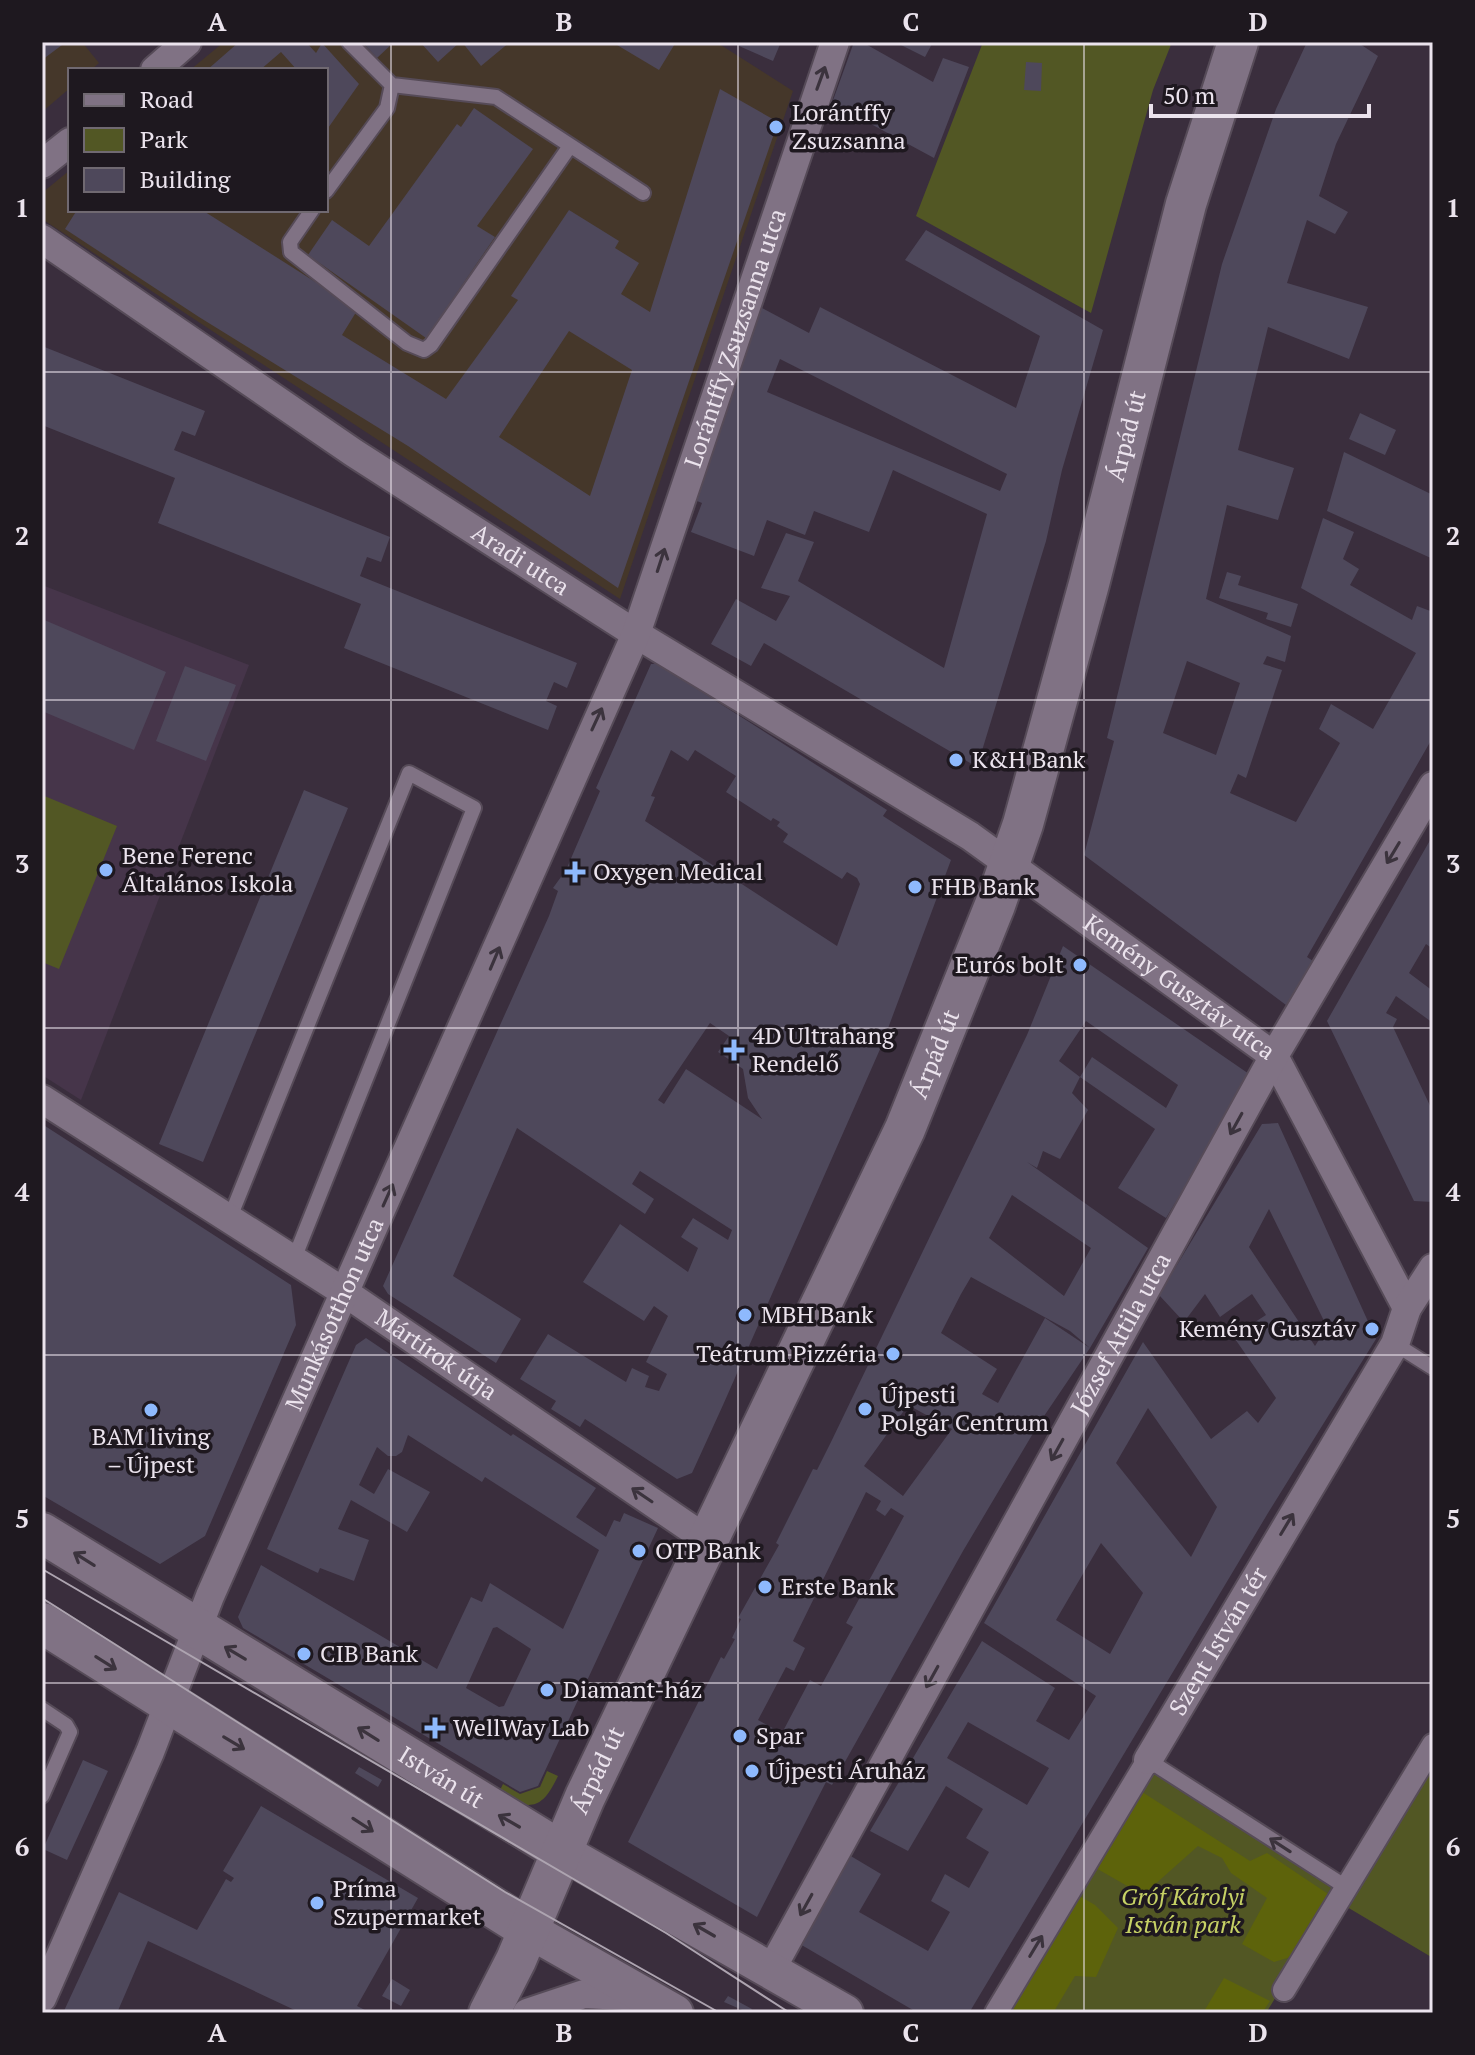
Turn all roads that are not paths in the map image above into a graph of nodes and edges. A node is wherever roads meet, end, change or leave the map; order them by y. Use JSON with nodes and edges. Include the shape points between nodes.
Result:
{"nodes":[{"id":1,"x":187,"y":42,"type":"edge"},
{"id":2,"x":349,"y":42,"type":"edge"},
{"id":3,"x":835,"y":42,"type":"edge"},
{"id":4,"x":1238,"y":42,"type":"edge"},
{"id":5,"x":157,"y":68,"type":"edge"},
{"id":6,"x":392,"y":85,"type":"junction"},
{"id":7,"x":68,"y":144,"type":"edge"},
{"id":8,"x":570,"y":146,"type":"junction"},
{"id":9,"x":42,"y":164,"type":"edge"},
{"id":10,"x":328,"y":188,"type":"edge"},
{"id":11,"x":643,"y":193,"type":"dead end"},
{"id":12,"x":311,"y":212,"type":"edge"},
{"id":13,"x":42,"y":239,"type":"edge"},
{"id":14,"x":636,"y":634,"type":"junction"},
{"id":15,"x":1433,"y":786,"type":"edge"},
{"id":16,"x":1010,"y":865,"type":"junction"},
{"id":17,"x":1274,"y":1056,"type":"junction"},
{"id":18,"x":42,"y":1099,"type":"edge"},
{"id":19,"x":229,"y":1220,"type":"junction"},
{"id":20,"x":294,"y":1259,"type":"junction"},
{"id":21,"x":1433,"y":1268,"type":"edge"},
{"id":22,"x":344,"y":1292,"type":"junction"},
{"id":23,"x":1407,"y":1308,"type":"junction"},
{"id":24,"x":1395,"y":1344,"type":"junction"},
{"id":25,"x":1433,"y":1368,"type":"edge"},
{"id":26,"x":42,"y":1533,"type":"edge"},
{"id":27,"x":706,"y":1539,"type":"junction"},
{"id":28,"x":42,"y":1623,"type":"edge"},
{"id":29,"x":197,"y":1629,"type":"junction"},
{"id":30,"x":169,"y":1704,"type":"junction"},
{"id":31,"x":42,"y":1709,"type":"edge"},
{"id":32,"x":1433,"y":1745,"type":"edge"},
{"id":33,"x":1148,"y":1760,"type":"junction"},
{"id":34,"x":42,"y":1796,"type":"edge"},
{"id":35,"x":561,"y":1851,"type":"junction"},
{"id":36,"x":1346,"y":1887,"type":"junction"},
{"id":37,"x":529,"y":1930,"type":"junction"},
{"id":38,"x":772,"y":1968,"type":"junction"},
{"id":39,"x":1284,"y":1990,"type":"dead end"},
{"id":40,"x":42,"y":1998,"type":"edge"},
{"id":41,"x":662,"y":2006,"type":"edge"},
{"id":42,"x":489,"y":2013,"type":"edge"},
{"id":43,"x":527,"y":2013,"type":"edge"},
{"id":44,"x":845,"y":2013,"type":"edge"},
{"id":45,"x":996,"y":2013,"type":"edge"}],
"edges":[{"from":1,"to":5,"type":"street"},
{"from":2,"to":6,"type":"lane"},
{"from":14,"to":3,"type":"street","name":"Lorántffy Zsuzsanna utca","one_way":true},
{"from":4,"to":16,"type":"main road","name":"Árpád út","via":[[1186,204],[1089,584]]},
{"from":6,"to":8,"type":"lane","via":[[496,97]]},
{"from":6,"to":10,"type":"lane","via":[[387,108]]},
{"from":7,"to":9,"type":"street"},
{"from":8,"to":11,"type":"lane"},
{"from":8,"to":12,"type":"lane","via":[[424,350],[407,343],[291,252],[290,242]]},
{"from":13,"to":14,"type":"street","name":"Aradi utca","via":[[354,453]]},
{"from":14,"to":16,"type":"street","name":"Aradi utca"},
{"from":22,"to":14,"type":"street","name":"Munkásotthon utca","one_way":true},
{"from":15,"to":17,"type":"street","name":"József Attila utca","one_way":true},
{"from":16,"to":17,"type":"street","name":"Kemény Gusztáv utca"},
{"from":16,"to":27,"type":"main road","name":"Árpád út","via":[[905,1129]]},
{"from":17,"to":23,"type":"street","name":"Kemény Gusztáv utca"},
{"from":17,"to":38,"type":"street","name":"József Attila utca","one_way":true},
{"from":18,"to":19,"type":"street","name":"Mártírok útja"},
{"from":19,"to":20,"type":"street","name":"Mártírok útja"},
{"from":19,"to":20,"type":"lane","via":[[409,773],[474,808]]},
{"from":20,"to":22,"type":"street","name":"Mártírok útja"},
{"from":21,"to":23,"type":"street","name":"Szent István tér"},
{"from":27,"to":22,"type":"street","name":"Mártírok útja","one_way":true},
{"from":22,"to":29,"type":"street","name":"Munkásotthon utca"},
{"from":23,"to":24,"type":"street","name":"Szent István tér"},
{"from":24,"to":25,"type":"lane"},
{"from":33,"to":24,"type":"street","name":"Szent István tér","one_way":true},
{"from":29,"to":26,"type":"main road","name":"István út","one_way":true},
{"from":27,"to":35,"type":"main road","name":"Árpád út"},
{"from":28,"to":30,"type":"main road","one_way":true},
{"from":29,"to":30,"type":"street","name":"Munkásotthon utca"},
{"from":35,"to":29,"type":"main road","name":"István út","one_way":true},
{"from":30,"to":37,"type":"main road","one_way":true},
{"from":30,"to":40,"type":"street","name":"Munkásotthon utca"},
{"from":31,"to":34,"type":"lane","via":[[70,1732]]},
{"from":32,"to":36,"type":"street"},
{"from":36,"to":33,"type":"lane","one_way":true},
{"from":45,"to":33,"type":"street","name":"Szent István tér","one_way":true},
{"from":35,"to":37,"type":"main road","name":"Árpád út"},
{"from":38,"to":35,"type":"street","name":"István út","one_way":true},
{"from":36,"to":39,"type":"street"},
{"from":37,"to":41,"type":"street"},
{"from":37,"to":42,"type":"main road","name":"Árpád út"},
{"from":38,"to":44,"type":"street","name":"István út"},
{"from":41,"to":43,"type":"street","via":[[584,1994]]}]}
